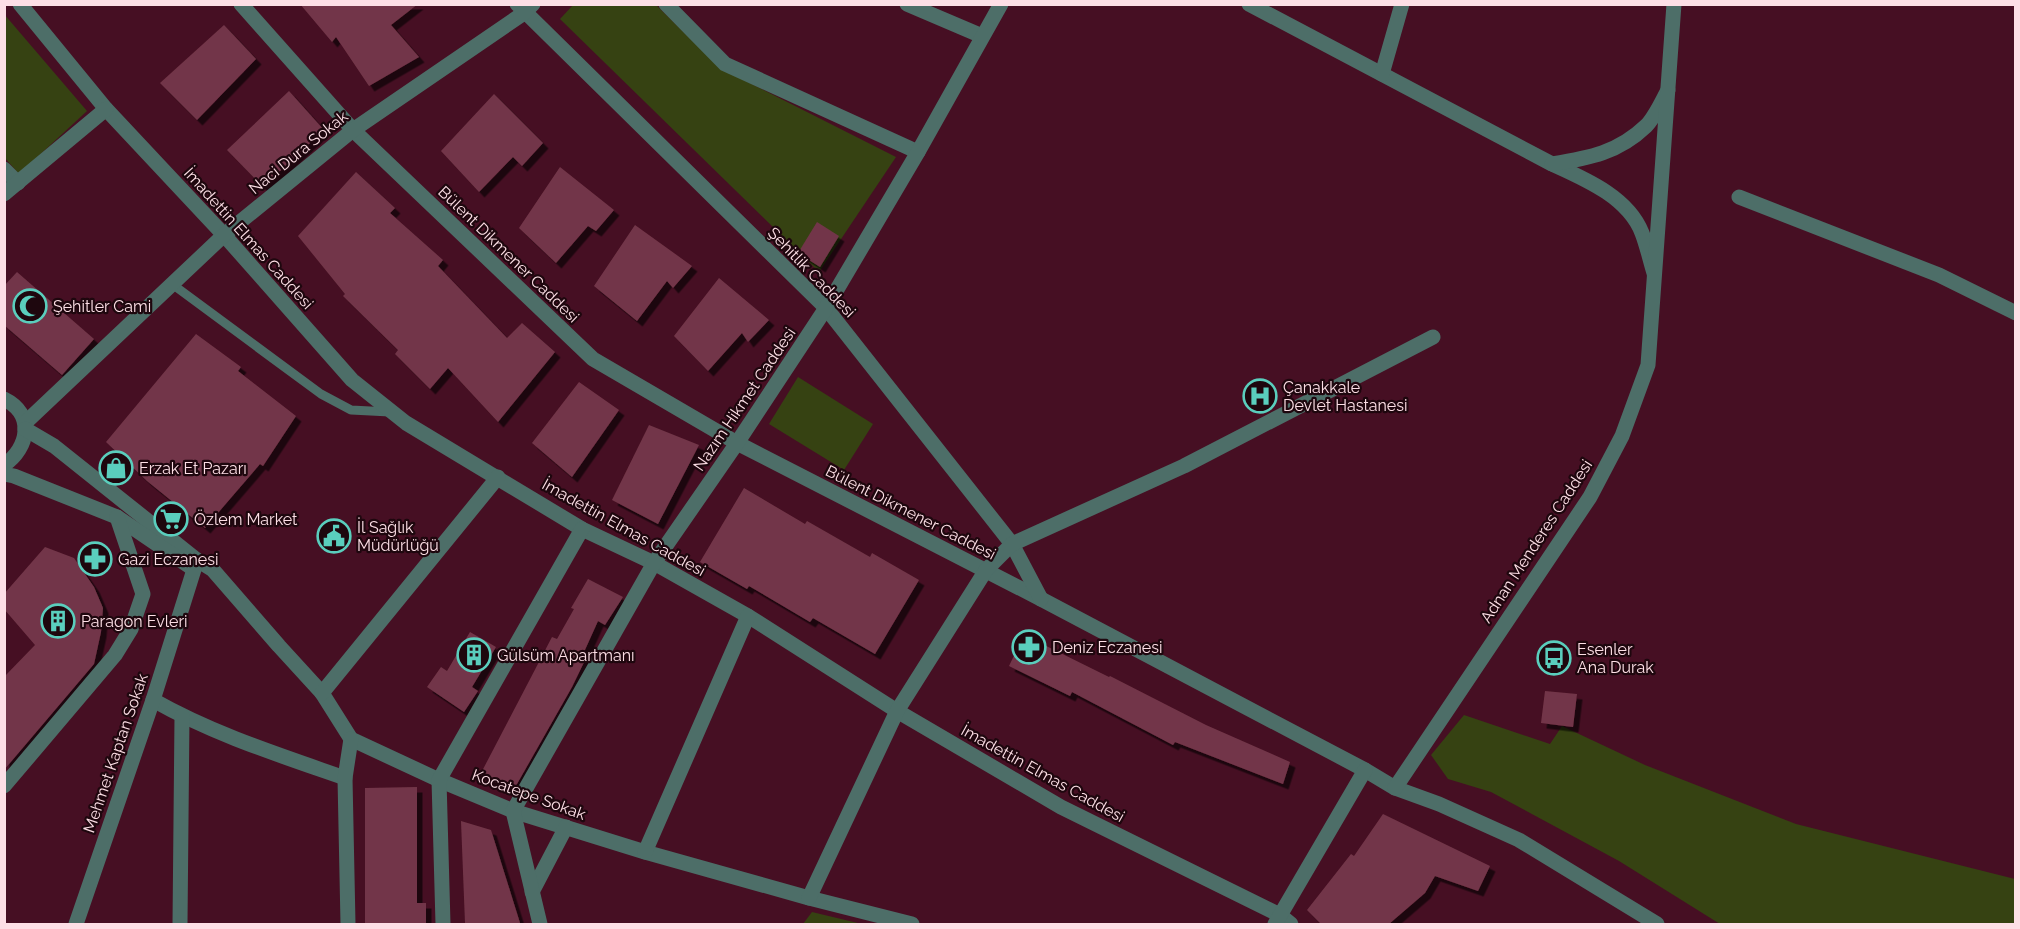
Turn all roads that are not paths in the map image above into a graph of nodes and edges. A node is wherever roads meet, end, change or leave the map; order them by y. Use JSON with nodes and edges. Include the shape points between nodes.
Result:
{"nodes":[{"id":1,"x":20,"y":4,"type":"edge"},
{"id":2,"x":241,"y":4,"type":"edge"},
{"id":3,"x":666,"y":4,"type":"edge"},
{"id":4,"x":907,"y":4,"type":"edge"},
{"id":5,"x":1001,"y":4,"type":"edge"},
{"id":6,"x":1249,"y":4,"type":"edge"},
{"id":7,"x":1402,"y":4,"type":"edge"},
{"id":8,"x":1674,"y":4,"type":"edge"},
{"id":9,"x":524,"y":7,"type":"edge"},
{"id":10,"x":982,"y":36,"type":"junction"},
{"id":11,"x":1382,"y":74,"type":"junction"},
{"id":12,"x":1668,"y":90,"type":"junction"},
{"id":13,"x":106,"y":109,"type":"junction"},
{"id":14,"x":352,"y":130,"type":"junction"},
{"id":15,"x":918,"y":152,"type":"junction"},
{"id":16,"x":1552,"y":164,"type":"junction"},
{"id":17,"x":4,"y":169,"type":"edge"},
{"id":18,"x":18,"y":183,"type":"junction"},
{"id":19,"x":4,"y":194,"type":"edge"},
{"id":20,"x":1739,"y":197,"type":"dead end"},
{"id":21,"x":224,"y":235,"type":"junction"},
{"id":22,"x":1656,"y":278,"type":"junction"},
{"id":23,"x":172,"y":284,"type":"junction"},
{"id":24,"x":826,"y":308,"type":"junction"},
{"id":25,"x":2016,"y":313,"type":"edge"},
{"id":26,"x":1433,"y":337,"type":"dead end"},
{"id":27,"x":6,"y":397,"type":"edge"},
{"id":28,"x":392,"y":412,"type":"junction"},
{"id":29,"x":25,"y":426,"type":"junction"},
{"id":30,"x":737,"y":442,"type":"junction"},
{"id":31,"x":4,"y":465,"type":"edge"},
{"id":32,"x":4,"y":474,"type":"edge"},
{"id":33,"x":498,"y":477,"type":"junction"},
{"id":34,"x":117,"y":517,"type":"junction"},
{"id":35,"x":582,"y":529,"type":"junction"},
{"id":36,"x":1012,"y":544,"type":"junction"},
{"id":37,"x":654,"y":563,"type":"junction"},
{"id":38,"x":195,"y":564,"type":"junction"},
{"id":39,"x":986,"y":570,"type":"junction"},
{"id":40,"x":1041,"y":599,"type":"junction"},
{"id":41,"x":748,"y":616,"type":"junction"},
{"id":42,"x":322,"y":693,"type":"junction"},
{"id":43,"x":153,"y":700,"type":"junction"},
{"id":44,"x":897,"y":711,"type":"junction"},
{"id":45,"x":182,"y":716,"type":"junction"},
{"id":46,"x":351,"y":739,"type":"junction"},
{"id":47,"x":1365,"y":770,"type":"junction"},
{"id":48,"x":345,"y":778,"type":"junction"},
{"id":49,"x":439,"y":780,"type":"junction"},
{"id":50,"x":4,"y":786,"type":"edge"},
{"id":51,"x":1395,"y":788,"type":"junction"},
{"id":52,"x":513,"y":811,"type":"junction"},
{"id":53,"x":566,"y":827,"type":"junction"},
{"id":54,"x":645,"y":852,"type":"junction"},
{"id":55,"x":532,"y":892,"type":"junction"},
{"id":56,"x":809,"y":898,"type":"junction"},
{"id":57,"x":1282,"y":921,"type":"edge"},
{"id":58,"x":76,"y":924,"type":"edge"},
{"id":59,"x":180,"y":924,"type":"edge"},
{"id":60,"x":348,"y":924,"type":"edge"},
{"id":61,"x":443,"y":924,"type":"edge"},
{"id":62,"x":540,"y":924,"type":"edge"},
{"id":63,"x":912,"y":924,"type":"edge"},
{"id":64,"x":1657,"y":924,"type":"edge"}],
"edges":[{"from":1,"to":13,"type":"street","name":"İmadettin Elmas Caddesi"},
{"from":2,"to":14,"type":"street","name":"Bülent Dikmener Caddesi"},
{"from":3,"to":15,"type":"street","via":[[725,64]]},
{"from":4,"to":10,"type":"street"},
{"from":5,"to":10,"type":"street","name":"Nazım Hikmet Caddesi"},
{"from":6,"to":11,"type":"street"},
{"from":7,"to":11,"type":"street"},
{"from":8,"to":12,"type":"street","name":"Adnan Menderes Caddesi"},
{"from":9,"to":14,"type":"street","name":"Naci Dura Sokak"},
{"from":9,"to":24,"type":"street","name":"Şehitlik Caddesi"},
{"from":10,"to":15,"type":"street","name":"Nazım Hikmet Caddesi"},
{"from":11,"to":16,"type":"street"},
{"from":12,"to":16,"type":"street","via":[[1647,124],[1622,144],[1596,156]]},
{"from":12,"to":22,"type":"street","name":"Adnan Menderes Caddesi"},
{"from":13,"to":18,"type":"street"},
{"from":13,"to":21,"type":"street","name":"İmadettin Elmas Caddesi"},
{"from":14,"to":21,"type":"street","name":"Naci Dura Sokak"},
{"from":14,"to":30,"type":"street","name":"Bülent Dikmener Caddesi","via":[[593,359]]},
{"from":15,"to":24,"type":"street","name":"Nazım Hikmet Caddesi"},
{"from":16,"to":22,"type":"street","via":[[1588,180],[1620,202],[1642,231]]},
{"from":17,"to":18,"type":"street"},
{"from":18,"to":19,"type":"street"},
{"from":20,"to":25,"type":"street","via":[[1939,274]]},
{"from":21,"to":23,"type":"street","name":"Naci Dura Sokak"},
{"from":21,"to":28,"type":"street","name":"İmadettin Elmas Caddesi","via":[[352,380]]},
{"from":22,"to":51,"type":"street","name":"Adnan Menderes Caddesi","via":[[1648,364],[1622,436],[1590,496]]},
{"from":23,"to":28,"type":"lane","via":[[321,394],[351,410]]},
{"from":23,"to":29,"type":"street","name":"Naci Dura Sokak"},
{"from":24,"to":30,"type":"street","name":"Nazım Hikmet Caddesi"},
{"from":24,"to":36,"type":"street","name":"Şehitlik Caddesi"},
{"from":26,"to":36,"type":"street","via":[[1184,466]]},
{"from":27,"to":29,"type":"street"},
{"from":28,"to":33,"type":"street","name":"İmadettin Elmas Caddesi"},
{"from":29,"to":31,"type":"street","via":[[21,450]]},
{"from":29,"to":38,"type":"street"},
{"from":30,"to":37,"type":"street","name":"Nazım Hikmet Caddesi"},
{"from":30,"to":39,"type":"street","name":"Bülent Dikmener Caddesi"},
{"from":32,"to":34,"type":"street"},
{"from":33,"to":35,"type":"street","name":"İmadettin Elmas Caddesi"},
{"from":33,"to":42,"type":"street"},
{"from":34,"to":38,"type":"street"},
{"from":34,"to":50,"type":"street","via":[[143,594],[131,628],[115,655]]},
{"from":35,"to":37,"type":"street","name":"İmadettin Elmas Caddesi"},
{"from":35,"to":49,"type":"street"},
{"from":36,"to":39,"type":"street"},
{"from":36,"to":40,"type":"street","name":"Şehitlik Caddesi"},
{"from":37,"to":41,"type":"street","name":"İmadettin Elmas Caddesi"},
{"from":37,"to":52,"type":"street","name":"Nazım Hikmet Caddesi"},
{"from":38,"to":42,"type":"street","via":[[213,570]]},
{"from":38,"to":43,"type":"street","name":"Mehmet Kaptan Sokak"},
{"from":39,"to":40,"type":"street","name":"Bülent Dikmener Caddesi"},
{"from":39,"to":44,"type":"street"},
{"from":40,"to":47,"type":"street","name":"Bülent Dikmener Caddesi"},
{"from":41,"to":44,"type":"street","name":"İmadettin Elmas Caddesi"},
{"from":41,"to":54,"type":"street"},
{"from":42,"to":46,"type":"street"},
{"from":43,"to":45,"type":"street"},
{"from":43,"to":58,"type":"street","name":"Mehmet Kaptan Sokak"},
{"from":44,"to":56,"type":"street"},
{"from":44,"to":57,"type":"street","name":"İmadettin Elmas Caddesi","via":[[1062,807]]},
{"from":45,"to":48,"type":"street"},
{"from":45,"to":59,"type":"street"},
{"from":46,"to":48,"type":"street"},
{"from":46,"to":49,"type":"street","name":"Kocatepe Sokak"},
{"from":47,"to":51,"type":"street","name":"Bülent Dikmener Caddesi"},
{"from":47,"to":57,"type":"street"},
{"from":48,"to":60,"type":"street"},
{"from":49,"to":52,"type":"street","name":"Kocatepe Sokak"},
{"from":49,"to":61,"type":"street"},
{"from":51,"to":64,"type":"street","name":"Bülent Dikmener Caddesi","via":[[1519,840]]},
{"from":52,"to":53,"type":"street","name":"Kocatepe Sokak"},
{"from":52,"to":55,"type":"street"},
{"from":53,"to":54,"type":"street","name":"Kocatepe Sokak"},
{"from":53,"to":55,"type":"street"},
{"from":54,"to":56,"type":"street","name":"Kocatepe Sokak"},
{"from":55,"to":62,"type":"street"},
{"from":56,"to":63,"type":"street","name":"Kocatepe Sokak"}]}
